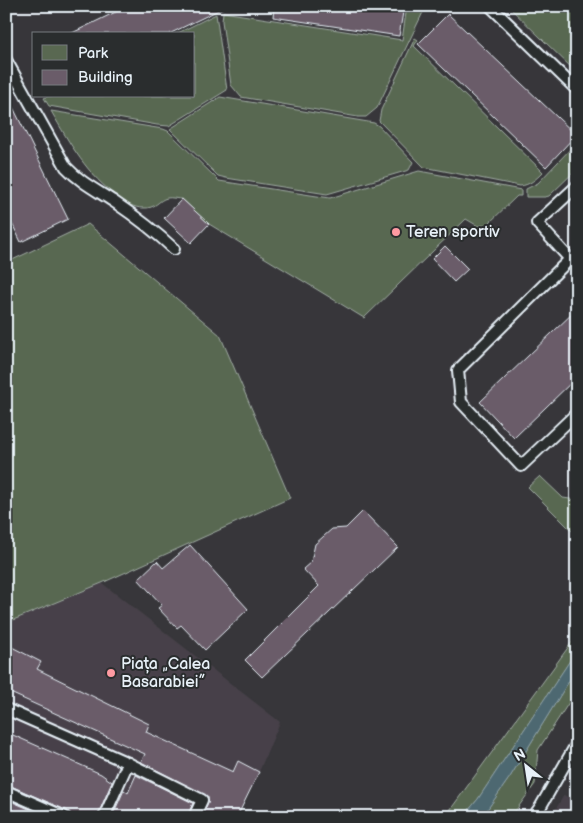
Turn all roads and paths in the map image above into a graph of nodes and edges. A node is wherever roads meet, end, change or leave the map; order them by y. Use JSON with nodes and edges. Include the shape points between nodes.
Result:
{"nodes":[{"id":1,"x":490,"y":6,"type":"edge"},
{"id":2,"x":6,"y":60,"type":"edge"},
{"id":3,"x":577,"y":90,"type":"edge"},
{"id":4,"x":577,"y":186,"type":"edge"},
{"id":5,"x":174,"y":249,"type":"dead end"},
{"id":6,"x":577,"y":414,"type":"edge"},
{"id":7,"x":6,"y":709,"type":"edge"},
{"id":8,"x":577,"y":743,"type":"edge"},
{"id":9,"x":128,"y":762,"type":"junction"},
{"id":10,"x":6,"y":792,"type":"edge"},
{"id":11,"x":65,"y":817,"type":"edge"},
{"id":12,"x":104,"y":817,"type":"edge"},
{"id":13,"x":194,"y":817,"type":"edge"},
{"id":14,"x":533,"y":817,"type":"edge"}],
"edges":[{"from":1,"to":3,"type":"lane"},
{"from":2,"to":5,"type":"lane","via":[[66,167],[90,188],[147,224]]},
{"from":4,"to":6,"type":"lane","via":[[537,223],[570,259],[458,370],[461,402],[521,466]]},
{"from":7,"to":9,"type":"lane"},
{"from":8,"to":14,"type":"lane"},
{"from":9,"to":12,"type":"lane"},
{"from":9,"to":13,"type":"lane","via":[[202,800]]},
{"from":10,"to":11,"type":"lane"}]}
